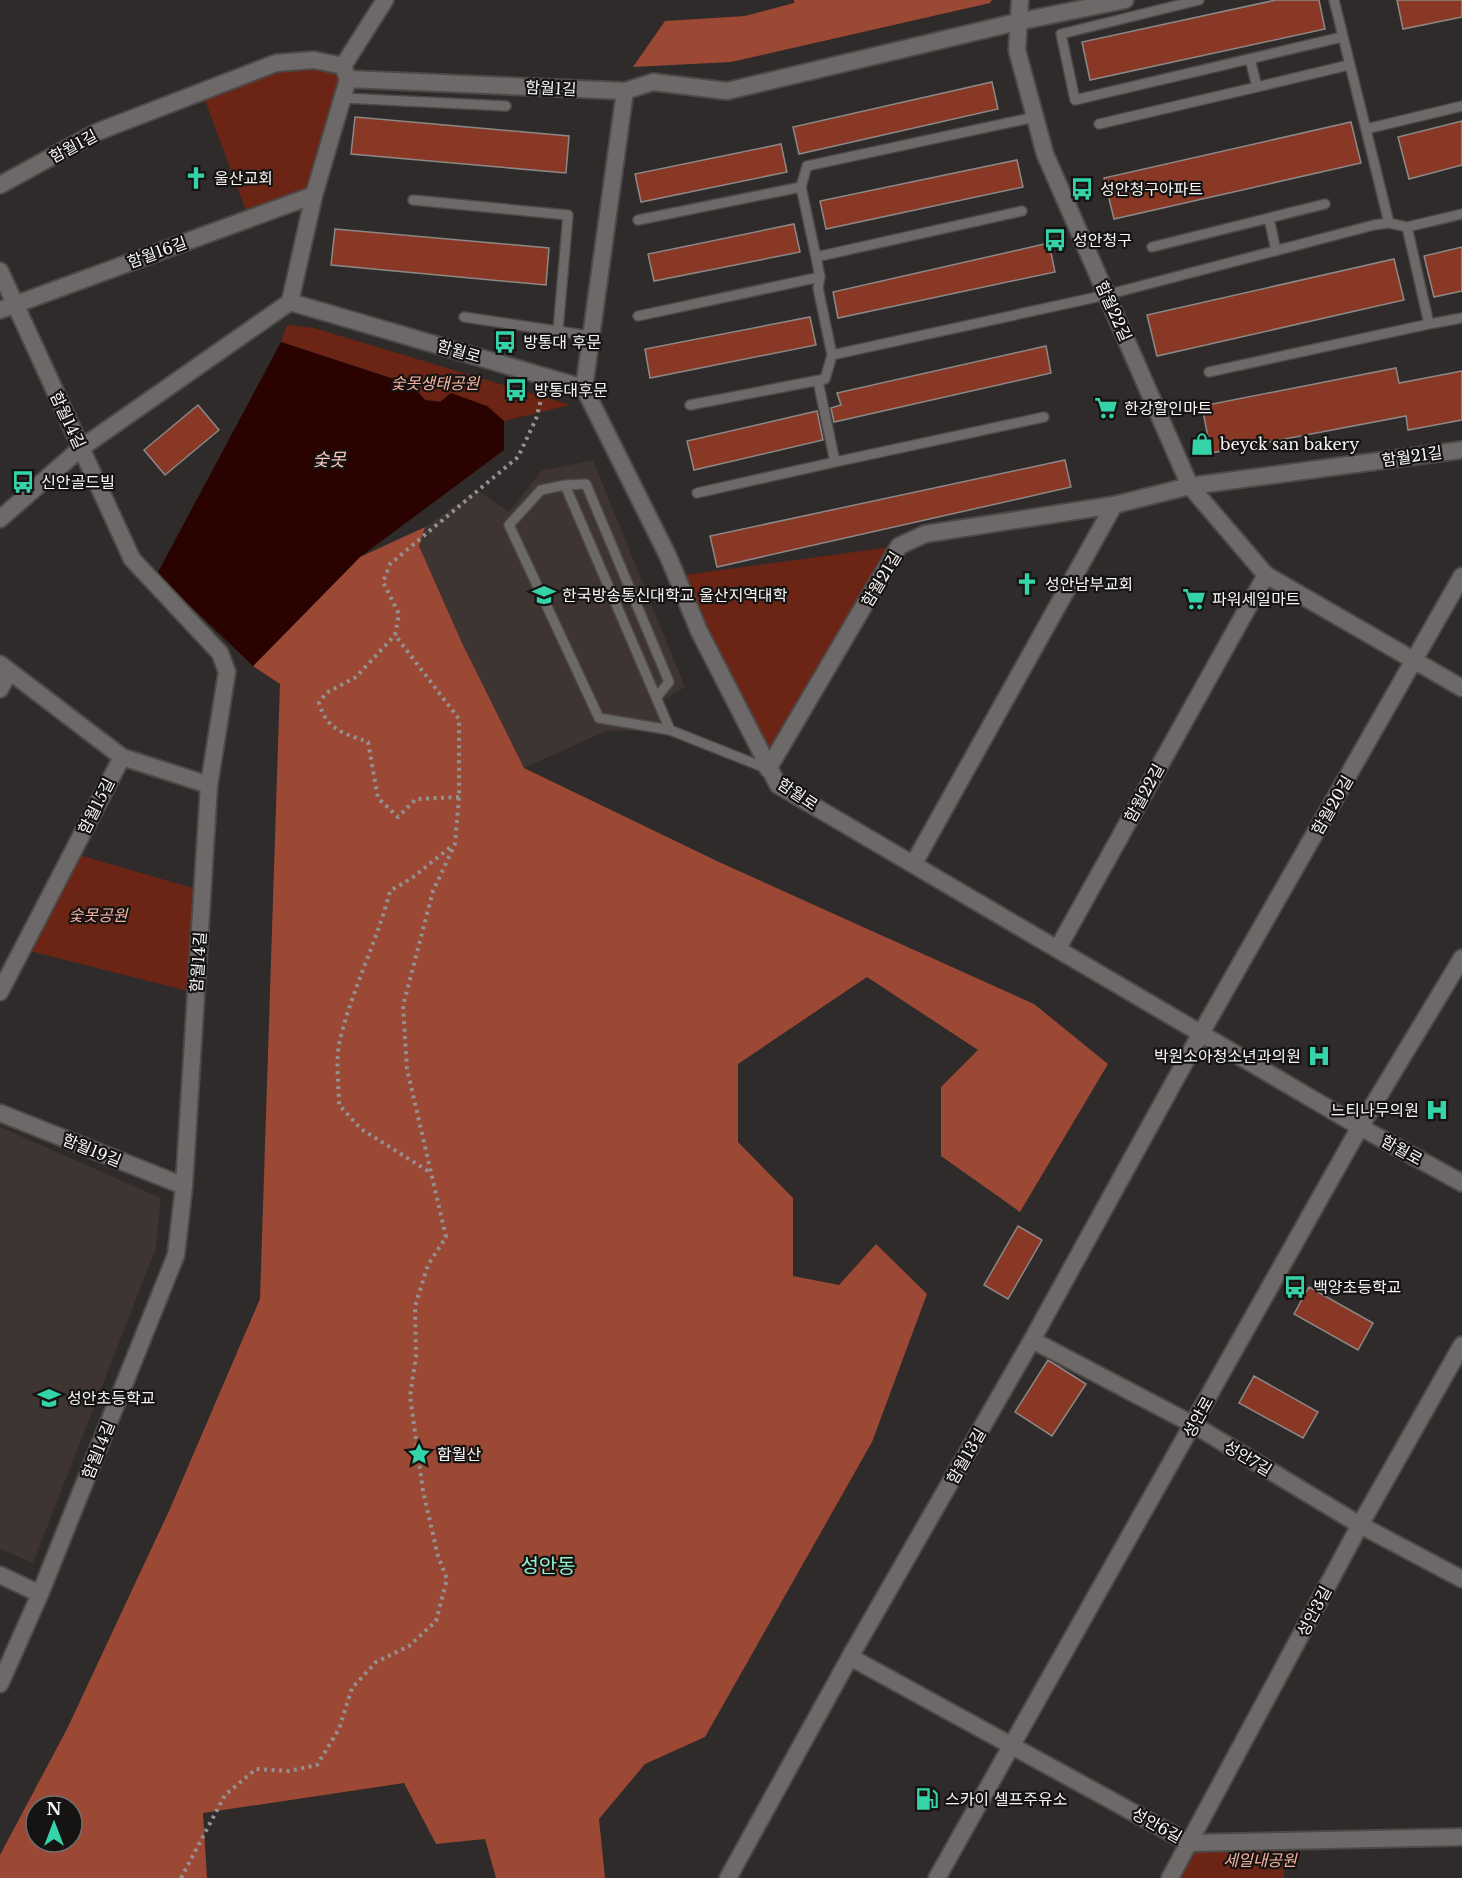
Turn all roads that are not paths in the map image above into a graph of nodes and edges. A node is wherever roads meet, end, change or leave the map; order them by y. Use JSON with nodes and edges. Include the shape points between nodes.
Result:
{"nodes":[{"id":1,"x":385,"y":0,"type":"edge"},
{"id":2,"x":1020,"y":0,"type":"edge"},
{"id":3,"x":1125,"y":0,"type":"edge"},
{"id":4,"x":1199,"y":0,"type":"edge"},
{"id":5,"x":1334,"y":0,"type":"edge"},
{"id":6,"x":1017,"y":22,"type":"junction"},
{"id":7,"x":1342,"y":37,"type":"junction"},
{"id":8,"x":1250,"y":59,"type":"junction"},
{"id":9,"x":1349,"y":65,"type":"junction"},
{"id":10,"x":345,"y":72,"type":"junction"},
{"id":11,"x":1257,"y":87,"type":"junction"},
{"id":12,"x":625,"y":91,"type":"junction"},
{"id":13,"x":343,"y":98,"type":"junction"},
{"id":14,"x":506,"y":106,"type":"dead end"},
{"id":15,"x":1462,"y":106,"type":"edge"},
{"id":16,"x":1035,"y":117,"type":"junction"},
{"id":17,"x":1099,"y":124,"type":"dead end"},
{"id":18,"x":1366,"y":129,"type":"junction"},
{"id":19,"x":0,"y":185,"type":"edge"},
{"id":20,"x":801,"y":187,"type":"junction"},
{"id":21,"x":314,"y":195,"type":"junction"},
{"id":22,"x":413,"y":200,"type":"dead end"},
{"id":23,"x":1325,"y":204,"type":"dead end"},
{"id":24,"x":1022,"y":212,"type":"dead end"},
{"id":25,"x":1462,"y":214,"type":"edge"},
{"id":26,"x":1269,"y":218,"type":"junction"},
{"id":27,"x":638,"y":220,"type":"dead end"},
{"id":28,"x":1389,"y":223,"type":"junction"},
{"id":29,"x":1407,"y":226,"type":"junction"},
{"id":30,"x":1152,"y":247,"type":"dead end"},
{"id":31,"x":1276,"y":251,"type":"junction"},
{"id":32,"x":816,"y":257,"type":"junction"},
{"id":33,"x":0,"y":271,"type":"edge"},
{"id":34,"x":820,"y":277,"type":"junction"},
{"id":35,"x":1106,"y":295,"type":"junction"},
{"id":36,"x":290,"y":302,"type":"junction"},
{"id":37,"x":7,"y":307,"type":"edge"},
{"id":38,"x":638,"y":316,"type":"dead end"},
{"id":39,"x":464,"y":317,"type":"dead end"},
{"id":40,"x":1462,"y":318,"type":"edge"},
{"id":41,"x":1429,"y":324,"type":"junction"},
{"id":42,"x":558,"y":330,"type":"junction"},
{"id":43,"x":591,"y":336,"type":"junction"},
{"id":44,"x":832,"y":355,"type":"junction"},
{"id":45,"x":1209,"y":372,"type":"dead end"},
{"id":46,"x":818,"y":381,"type":"junction"},
{"id":47,"x":584,"y":388,"type":"junction"},
{"id":48,"x":690,"y":405,"type":"dead end"},
{"id":49,"x":1044,"y":417,"type":"dead end"},
{"id":50,"x":81,"y":448,"type":"junction"},
{"id":51,"x":1462,"y":450,"type":"edge"},
{"id":52,"x":835,"y":462,"type":"junction"},
{"id":53,"x":565,"y":485,"type":"junction"},
{"id":54,"x":1190,"y":486,"type":"junction"},
{"id":55,"x":697,"y":493,"type":"dead end"},
{"id":56,"x":1114,"y":506,"type":"junction"},
{"id":57,"x":0,"y":519,"type":"edge"},
{"id":58,"x":1266,"y":574,"type":"junction"},
{"id":59,"x":1462,"y":576,"type":"edge"},
{"id":60,"x":1414,"y":662,"type":"junction"},
{"id":61,"x":5,"y":668,"type":"edge"},
{"id":62,"x":1462,"y":688,"type":"edge"},
{"id":63,"x":0,"y":689,"type":"edge"},
{"id":64,"x":656,"y":698,"type":"junction"},
{"id":65,"x":670,"y":730,"type":"junction"},
{"id":66,"x":122,"y":757,"type":"junction"},
{"id":67,"x":768,"y":769,"type":"junction"},
{"id":68,"x":209,"y":785,"type":"junction"},
{"id":69,"x":914,"y":863,"type":"junction"},
{"id":70,"x":1058,"y":948,"type":"junction"},
{"id":71,"x":1462,"y":957,"type":"edge"},
{"id":72,"x":0,"y":992,"type":"edge"},
{"id":73,"x":1202,"y":1033,"type":"junction"},
{"id":74,"x":0,"y":1113,"type":"edge"},
{"id":75,"x":1360,"y":1127,"type":"junction"},
{"id":76,"x":1462,"y":1182,"type":"edge"},
{"id":77,"x":184,"y":1186,"type":"junction"},
{"id":78,"x":1032,"y":1340,"type":"junction"},
{"id":79,"x":1462,"y":1345,"type":"edge"},
{"id":80,"x":1194,"y":1425,"type":"junction"},
{"id":81,"x":1360,"y":1525,"type":"junction"},
{"id":82,"x":0,"y":1575,"type":"edge"},
{"id":83,"x":1462,"y":1579,"type":"edge"},
{"id":84,"x":40,"y":1594,"type":"junction"},
{"id":85,"x":850,"y":1657,"type":"junction"},
{"id":86,"x":0,"y":1684,"type":"edge"},
{"id":87,"x":1012,"y":1746,"type":"junction"},
{"id":88,"x":1462,"y":1837,"type":"edge"},
{"id":89,"x":1189,"y":1843,"type":"junction"},
{"id":90,"x":728,"y":1878,"type":"edge"},
{"id":91,"x":938,"y":1878,"type":"edge"},
{"id":92,"x":1170,"y":1878,"type":"edge"}],
"edges":[{"from":1,"to":10,"type":"street"},
{"from":2,"to":6,"type":"street","name":"함월22길"},
{"from":3,"to":6,"type":"street","name":"함월1길"},
{"from":4,"to":8,"type":"lane","via":[[1061,34],[1075,100]]},
{"from":5,"to":7,"type":"lane"},
{"from":6,"to":12,"type":"street","name":"함월1길","via":[[727,91],[653,82]]},
{"from":6,"to":16,"type":"street","name":"함월22길","via":[[1017,51]]},
{"from":7,"to":8,"type":"lane"},
{"from":7,"to":9,"type":"lane"},
{"from":8,"to":11,"type":"lane"},
{"from":9,"to":11,"type":"lane"},
{"from":9,"to":18,"type":"lane"},
{"from":10,"to":12,"type":"street","name":"함월1길"},
{"from":10,"to":13,"type":"street"},
{"from":10,"to":19,"type":"street","name":"함월1길","via":[[314,60],[276,63],[96,132]]},
{"from":11,"to":17,"type":"lane"},
{"from":12,"to":43,"type":"street"},
{"from":13,"to":14,"type":"lane"},
{"from":13,"to":21,"type":"street"},
{"from":15,"to":18,"type":"lane"},
{"from":16,"to":20,"type":"lane","via":[[807,166]]},
{"from":16,"to":35,"type":"street","name":"함월22길","via":[[1045,154]]},
{"from":18,"to":28,"type":"lane"},
{"from":20,"to":27,"type":"lane"},
{"from":20,"to":32,"type":"lane"},
{"from":21,"to":36,"type":"street"},
{"from":21,"to":37,"type":"street","name":"함월16길"},
{"from":22,"to":42,"type":"lane","via":[[568,215]]},
{"from":23,"to":26,"type":"lane"},
{"from":24,"to":32,"type":"lane"},
{"from":25,"to":29,"type":"lane"},
{"from":26,"to":30,"type":"lane"},
{"from":26,"to":31,"type":"lane"},
{"from":28,"to":29,"type":"lane"},
{"from":28,"to":31,"type":"lane"},
{"from":29,"to":41,"type":"lane"},
{"from":31,"to":35,"type":"lane"},
{"from":32,"to":34,"type":"lane"},
{"from":33,"to":37,"type":"street","name":"함월14길"},
{"from":34,"to":38,"type":"lane"},
{"from":34,"to":44,"type":"lane","via":[[818,288]]},
{"from":35,"to":44,"type":"lane"},
{"from":35,"to":54,"type":"street","name":"함월22길"},
{"from":36,"to":47,"type":"street","name":"함월로"},
{"from":36,"to":50,"type":"street"},
{"from":37,"to":50,"type":"street","name":"함월14길"},
{"from":39,"to":42,"type":"lane"},
{"from":40,"to":41,"type":"lane"},
{"from":41,"to":45,"type":"lane"},
{"from":42,"to":43,"type":"lane"},
{"from":43,"to":47,"type":"street"},
{"from":44,"to":46,"type":"lane","via":[[825,379]]},
{"from":46,"to":48,"type":"lane"},
{"from":46,"to":52,"type":"lane"},
{"from":47,"to":67,"type":"street","name":"함월로"},
{"from":49,"to":52,"type":"lane"},
{"from":50,"to":57,"type":"street"},
{"from":50,"to":68,"type":"street","name":"함월14길","via":[[132,559],[220,653],[227,672]]},
{"from":51,"to":54,"type":"street","name":"함월21길"},
{"from":52,"to":55,"type":"lane"},
{"from":53,"to":64,"type":"lane"},
{"from":53,"to":64,"type":"lane","via":[[586,483],[669,682]]},
{"from":53,"to":65,"type":"lane","via":[[541,490],[509,525],[600,718]]},
{"from":54,"to":56,"type":"street","name":"함월21길"},
{"from":54,"to":58,"type":"street","name":"함월22길"},
{"from":56,"to":67,"type":"street","name":"함월21길","via":[[925,534],[899,546]]},
{"from":56,"to":69,"type":"street"},
{"from":58,"to":60,"type":"street","name":"함월22길"},
{"from":58,"to":70,"type":"street","name":"함월22길"},
{"from":59,"to":60,"type":"street","name":"함월20길"},
{"from":60,"to":62,"type":"street","name":"함월22길"},
{"from":60,"to":73,"type":"street","name":"함월20길"},
{"from":61,"to":63,"type":"street"},
{"from":61,"to":66,"type":"street"},
{"from":64,"to":65,"type":"lane"},
{"from":65,"to":67,"type":"lane"},
{"from":66,"to":68,"type":"street"},
{"from":66,"to":72,"type":"street","name":"함월15길"},
{"from":67,"to":69,"type":"street","name":"함월로","via":[[778,785]]},
{"from":68,"to":77,"type":"street","name":"함월14길"},
{"from":69,"to":70,"type":"street","name":"함월로"},
{"from":70,"to":73,"type":"street","name":"함월로"},
{"from":71,"to":75,"type":"street","name":"성안로"},
{"from":73,"to":75,"type":"street","name":"함월로"},
{"from":73,"to":78,"type":"street","name":"함월13길"},
{"from":74,"to":77,"type":"street","name":"함월19길"},
{"from":75,"to":76,"type":"street","name":"함월로"},
{"from":75,"to":80,"type":"street","name":"성안로"},
{"from":77,"to":84,"type":"street","name":"함월14길","via":[[176,1256]]},
{"from":78,"to":80,"type":"street","name":"성안7길"},
{"from":78,"to":85,"type":"street","name":"함월13길"},
{"from":79,"to":81,"type":"street","name":"성안3길"},
{"from":80,"to":81,"type":"street","name":"성안7길"},
{"from":80,"to":87,"type":"street","name":"성안로"},
{"from":81,"to":83,"type":"street","name":"성안7길"},
{"from":81,"to":89,"type":"street","name":"성안3길"},
{"from":82,"to":84,"type":"street"},
{"from":84,"to":86,"type":"street","name":"함월14길"},
{"from":85,"to":87,"type":"street","name":"성안6길"},
{"from":85,"to":90,"type":"street","name":"함월13길"},
{"from":87,"to":89,"type":"street","name":"성안6길"},
{"from":87,"to":91,"type":"street","name":"성안로"},
{"from":88,"to":89,"type":"street","name":"성안6길"},
{"from":89,"to":92,"type":"street","name":"성안3길"}]}
